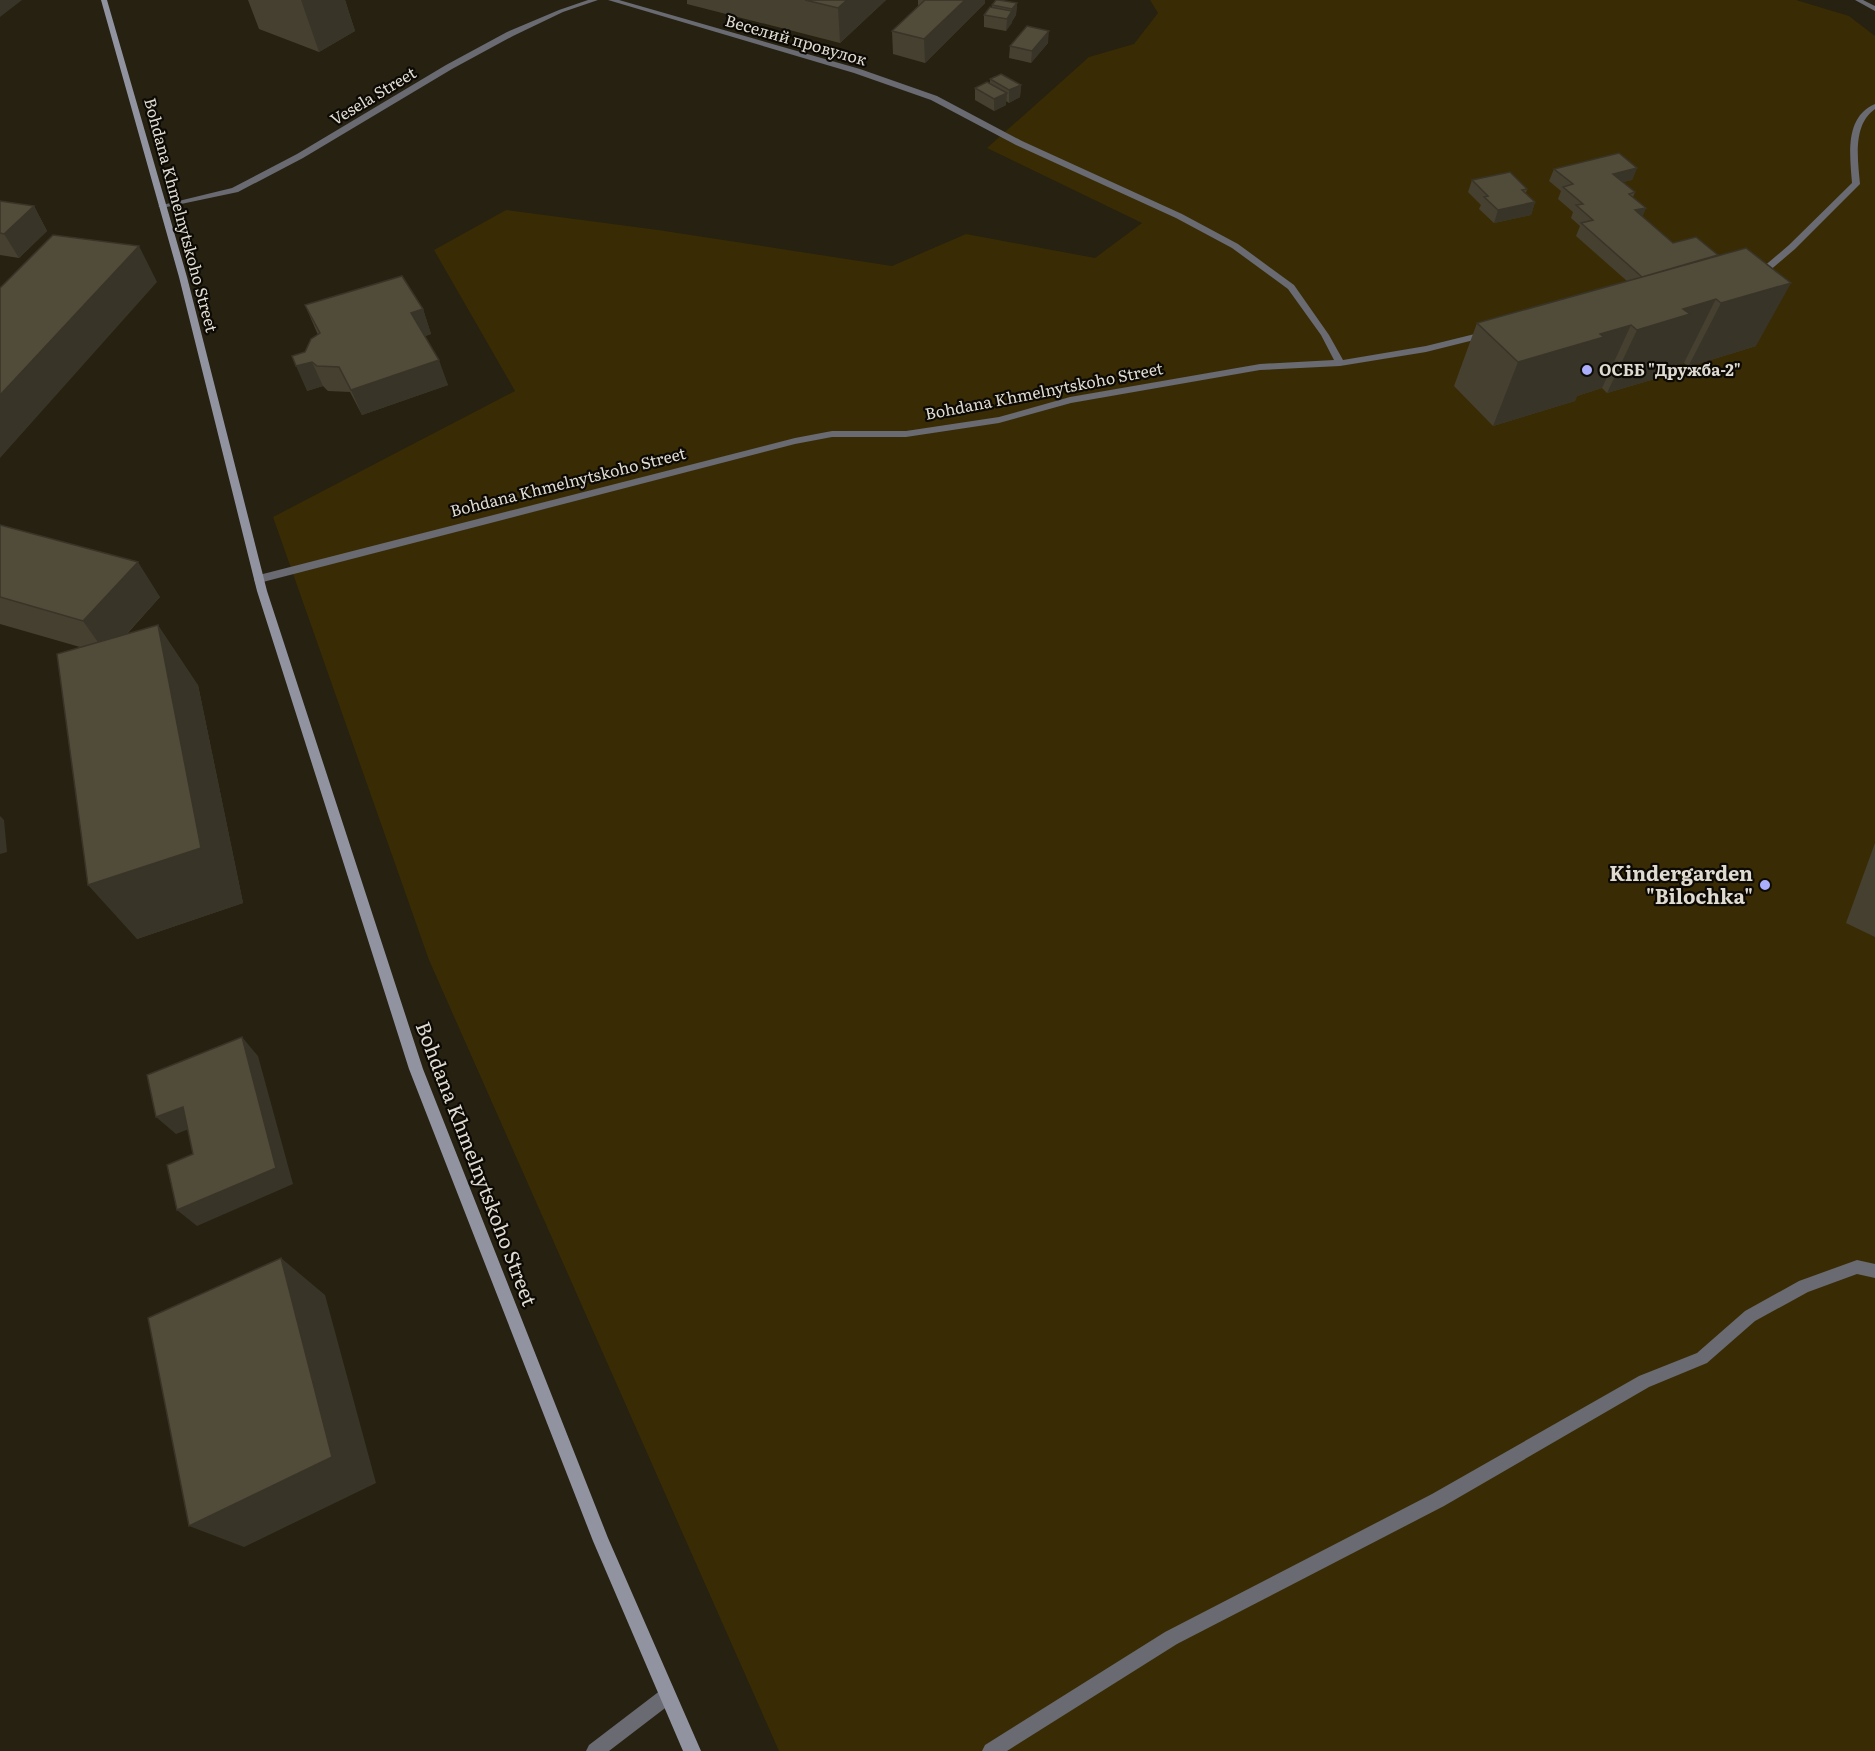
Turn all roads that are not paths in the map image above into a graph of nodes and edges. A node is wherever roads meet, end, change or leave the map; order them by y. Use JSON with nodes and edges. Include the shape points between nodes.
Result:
{"nodes":[{"id":1,"x":104,"y":0,"type":"edge"},
{"id":2,"x":595,"y":0,"type":"edge"},
{"id":3,"x":611,"y":0,"type":"edge"},
{"id":4,"x":1858,"y":0,"type":"edge"},
{"id":5,"x":1875,"y":9,"type":"edge"},
{"id":6,"x":1875,"y":106,"type":"edge"},
{"id":7,"x":162,"y":206,"type":"junction"},
{"id":8,"x":1745,"y":283,"type":"edge"},
{"id":9,"x":1493,"y":332,"type":"edge"},
{"id":10,"x":1340,"y":363,"type":"junction"},
{"id":11,"x":259,"y":579,"type":"junction"},
{"id":12,"x":1875,"y":1271,"type":"edge"},
{"id":13,"x":667,"y":1696,"type":"junction"},
{"id":14,"x":595,"y":1751,"type":"edge"},
{"id":15,"x":692,"y":1751,"type":"edge"},
{"id":16,"x":991,"y":1751,"type":"edge"}],
"edges":[{"from":1,"to":7,"type":"street","name":"Bohdana Khmelnytskoho Street"},
{"from":2,"to":7,"type":"street","name":"Vesela Street","via":[[510,34],[449,66],[300,156],[235,189]]},
{"from":3,"to":10,"type":"street","name":"Веселий провулок","via":[[857,71],[934,98],[1019,143],[1179,216],[1235,246],[1291,288]]},
{"from":4,"to":5,"type":"street"},
{"from":6,"to":8,"type":"street","via":[[1856,127],[1856,184],[1764,272]]},
{"from":7,"to":11,"type":"street","name":"Bohdana Khmelnytskoho Street"},
{"from":9,"to":10,"type":"street","name":"Bohdana Khmelnytskoho Street","via":[[1426,349]]},
{"from":10,"to":11,"type":"street","name":"Bohdana Khmelnytskoho Street","via":[[1260,367],[1070,400],[999,420],[906,434],[832,434],[795,441]]},
{"from":11,"to":13,"type":"street","name":"Bohdana Khmelnytskoho Street","via":[[416,1069],[601,1541]]},
{"from":12,"to":16,"type":"street","via":[[1857,1267],[1804,1286],[1750,1316],[1702,1358],[1644,1381],[1438,1500],[1171,1638]]},
{"from":13,"to":14,"type":"street"},
{"from":13,"to":15,"type":"street","name":"Bohdana Khmelnytskoho Street"}]}
